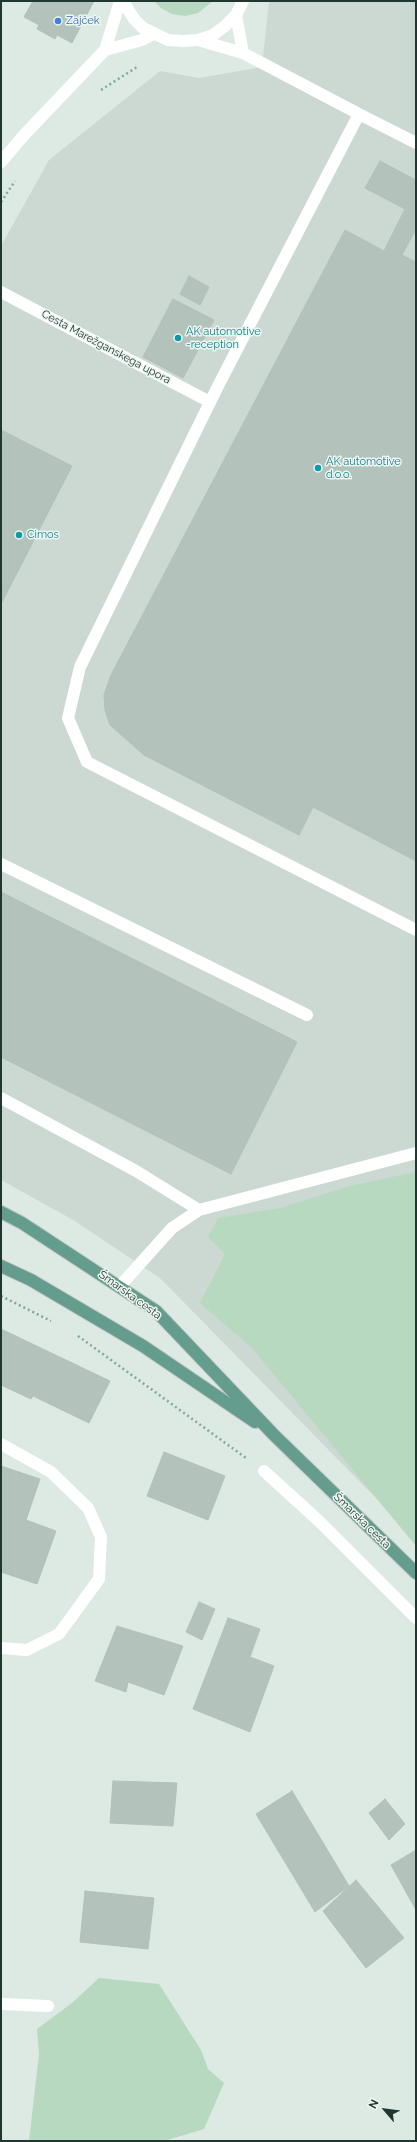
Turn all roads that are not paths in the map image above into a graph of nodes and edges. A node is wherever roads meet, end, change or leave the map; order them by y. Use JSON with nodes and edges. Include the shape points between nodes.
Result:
{"nodes":[{"id":1,"x":122,"y":1,"type":"edge"},
{"id":2,"x":243,"y":1,"type":"edge"},
{"id":3,"x":236,"y":15,"type":"junction"},
{"id":4,"x":153,"y":34,"type":"junction"},
{"id":5,"x":198,"y":40,"type":"junction"},
{"id":6,"x":105,"y":50,"type":"junction"},
{"id":7,"x":243,"y":53,"type":"junction"},
{"id":8,"x":359,"y":114,"type":"junction"},
{"id":9,"x":416,"y":143,"type":"edge"},
{"id":10,"x":1,"y":162,"type":"edge"},
{"id":11,"x":1,"y":292,"type":"edge"},
{"id":12,"x":210,"y":402,"type":"junction"},
{"id":13,"x":1,"y":864,"type":"edge"},
{"id":14,"x":416,"y":930,"type":"edge"},
{"id":15,"x":307,"y":1015,"type":"dead end"},
{"id":16,"x":1,"y":1098,"type":"edge"},
{"id":17,"x":416,"y":1153,"type":"edge"},
{"id":18,"x":199,"y":1210,"type":"junction"},
{"id":19,"x":1,"y":1212,"type":"edge"},
{"id":20,"x":1,"y":1266,"type":"edge"},
{"id":21,"x":120,"y":1286,"type":"junction"},
{"id":22,"x":274,"y":1435,"type":"junction"},
{"id":23,"x":1,"y":1444,"type":"edge"},
{"id":24,"x":264,"y":1471,"type":"road end"},
{"id":25,"x":416,"y":1573,"type":"edge"},
{"id":26,"x":416,"y":1618,"type":"edge"},
{"id":27,"x":1,"y":1648,"type":"edge"},
{"id":28,"x":1,"y":2004,"type":"edge"},
{"id":29,"x":48,"y":2006,"type":"dead end"}],
"edges":[{"from":1,"to":4,"type":"street","via":[[134,19]]},
{"from":1,"to":6,"type":"street"},
{"from":2,"to":3,"type":"street"},
{"from":3,"to":5,"type":"street","via":[[212,35]]},
{"from":3,"to":7,"type":"street"},
{"from":4,"to":5,"type":"street","via":[[168,40]]},
{"from":4,"to":6,"type":"street","via":[[142,40]]},
{"from":5,"to":7,"type":"street"},
{"from":6,"to":10,"type":"street"},
{"from":7,"to":8,"type":"street"},
{"from":8,"to":9,"type":"street"},
{"from":8,"to":12,"type":"street"},
{"from":11,"to":12,"type":"street","name":"Cesta Marežganskega upora"},
{"from":12,"to":14,"type":"street","via":[[80,667],[68,718],[87,762]]},
{"from":13,"to":15,"type":"street"},
{"from":16,"to":18,"type":"street","via":[[136,1171]]},
{"from":17,"to":18,"type":"street"},
{"from":18,"to":21,"type":"street","via":[[172,1228]]},
{"from":19,"to":21,"type":"main road","name":"Šmarska cesta"},
{"from":20,"to":22,"type":"main road","name":"Šmarska cesta","via":[[31,1280],[143,1346]]},
{"from":21,"to":22,"type":"main road","name":"Šmarska cesta","via":[[156,1311]]},
{"from":22,"to":25,"type":"main road","name":"Šmarska cesta"},
{"from":23,"to":27,"type":"street","via":[[51,1472],[88,1508],[101,1537],[99,1579],[59,1634],[27,1650]]},
{"from":24,"to":26,"type":"street","via":[[320,1522]]},
{"from":28,"to":29,"type":"street"}]}
